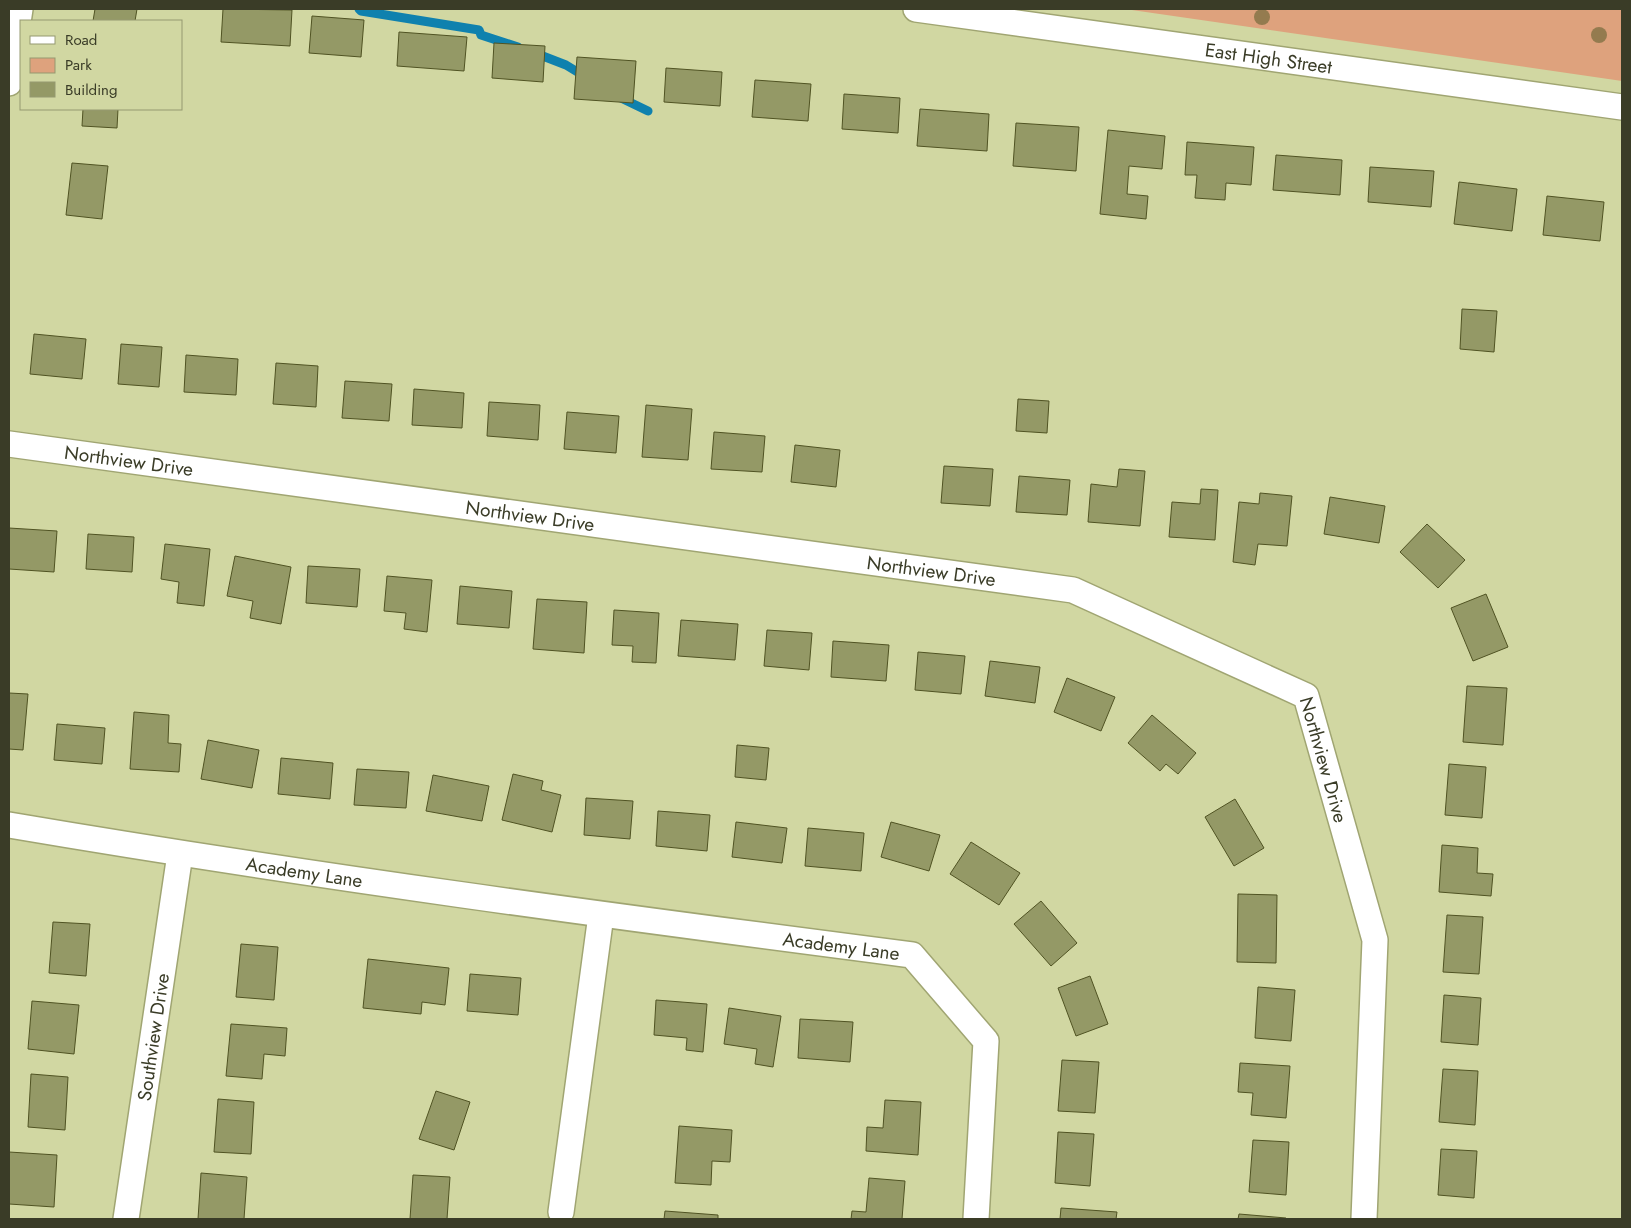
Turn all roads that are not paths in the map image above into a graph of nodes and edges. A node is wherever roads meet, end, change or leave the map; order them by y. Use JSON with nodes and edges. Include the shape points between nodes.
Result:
{"nodes":[{"id":1,"x":20,"y":9,"type":"edge"},
{"id":2,"x":916,"y":9,"type":"edge"},
{"id":3,"x":9,"y":83,"type":"edge"},
{"id":4,"x":1622,"y":107,"type":"edge"},
{"id":5,"x":9,"y":444,"type":"edge"},
{"id":6,"x":9,"y":825,"type":"edge"},
{"id":7,"x":180,"y":854,"type":"junction"},
{"id":8,"x":601,"y":915,"type":"junction"},
{"id":9,"x":561,"y":1212,"type":"dead end"},
{"id":10,"x":126,"y":1219,"type":"edge"},
{"id":11,"x":976,"y":1219,"type":"edge"},
{"id":12,"x":1364,"y":1219,"type":"edge"}],
"edges":[{"from":1,"to":3,"type":"street"},
{"from":2,"to":4,"type":"street","name":"East High Street"},
{"from":5,"to":12,"type":"street","name":"Northview Drive","via":[[1073,590],[1306,696],[1375,940]]},
{"from":6,"to":7,"type":"street","name":"Academy Lane"},
{"from":7,"to":8,"type":"street","name":"Academy Lane"},
{"from":7,"to":10,"type":"street","name":"Southview Drive"},
{"from":8,"to":9,"type":"street"},
{"from":8,"to":11,"type":"street","name":"Academy Lane","via":[[912,955],[986,1041]]}]}
